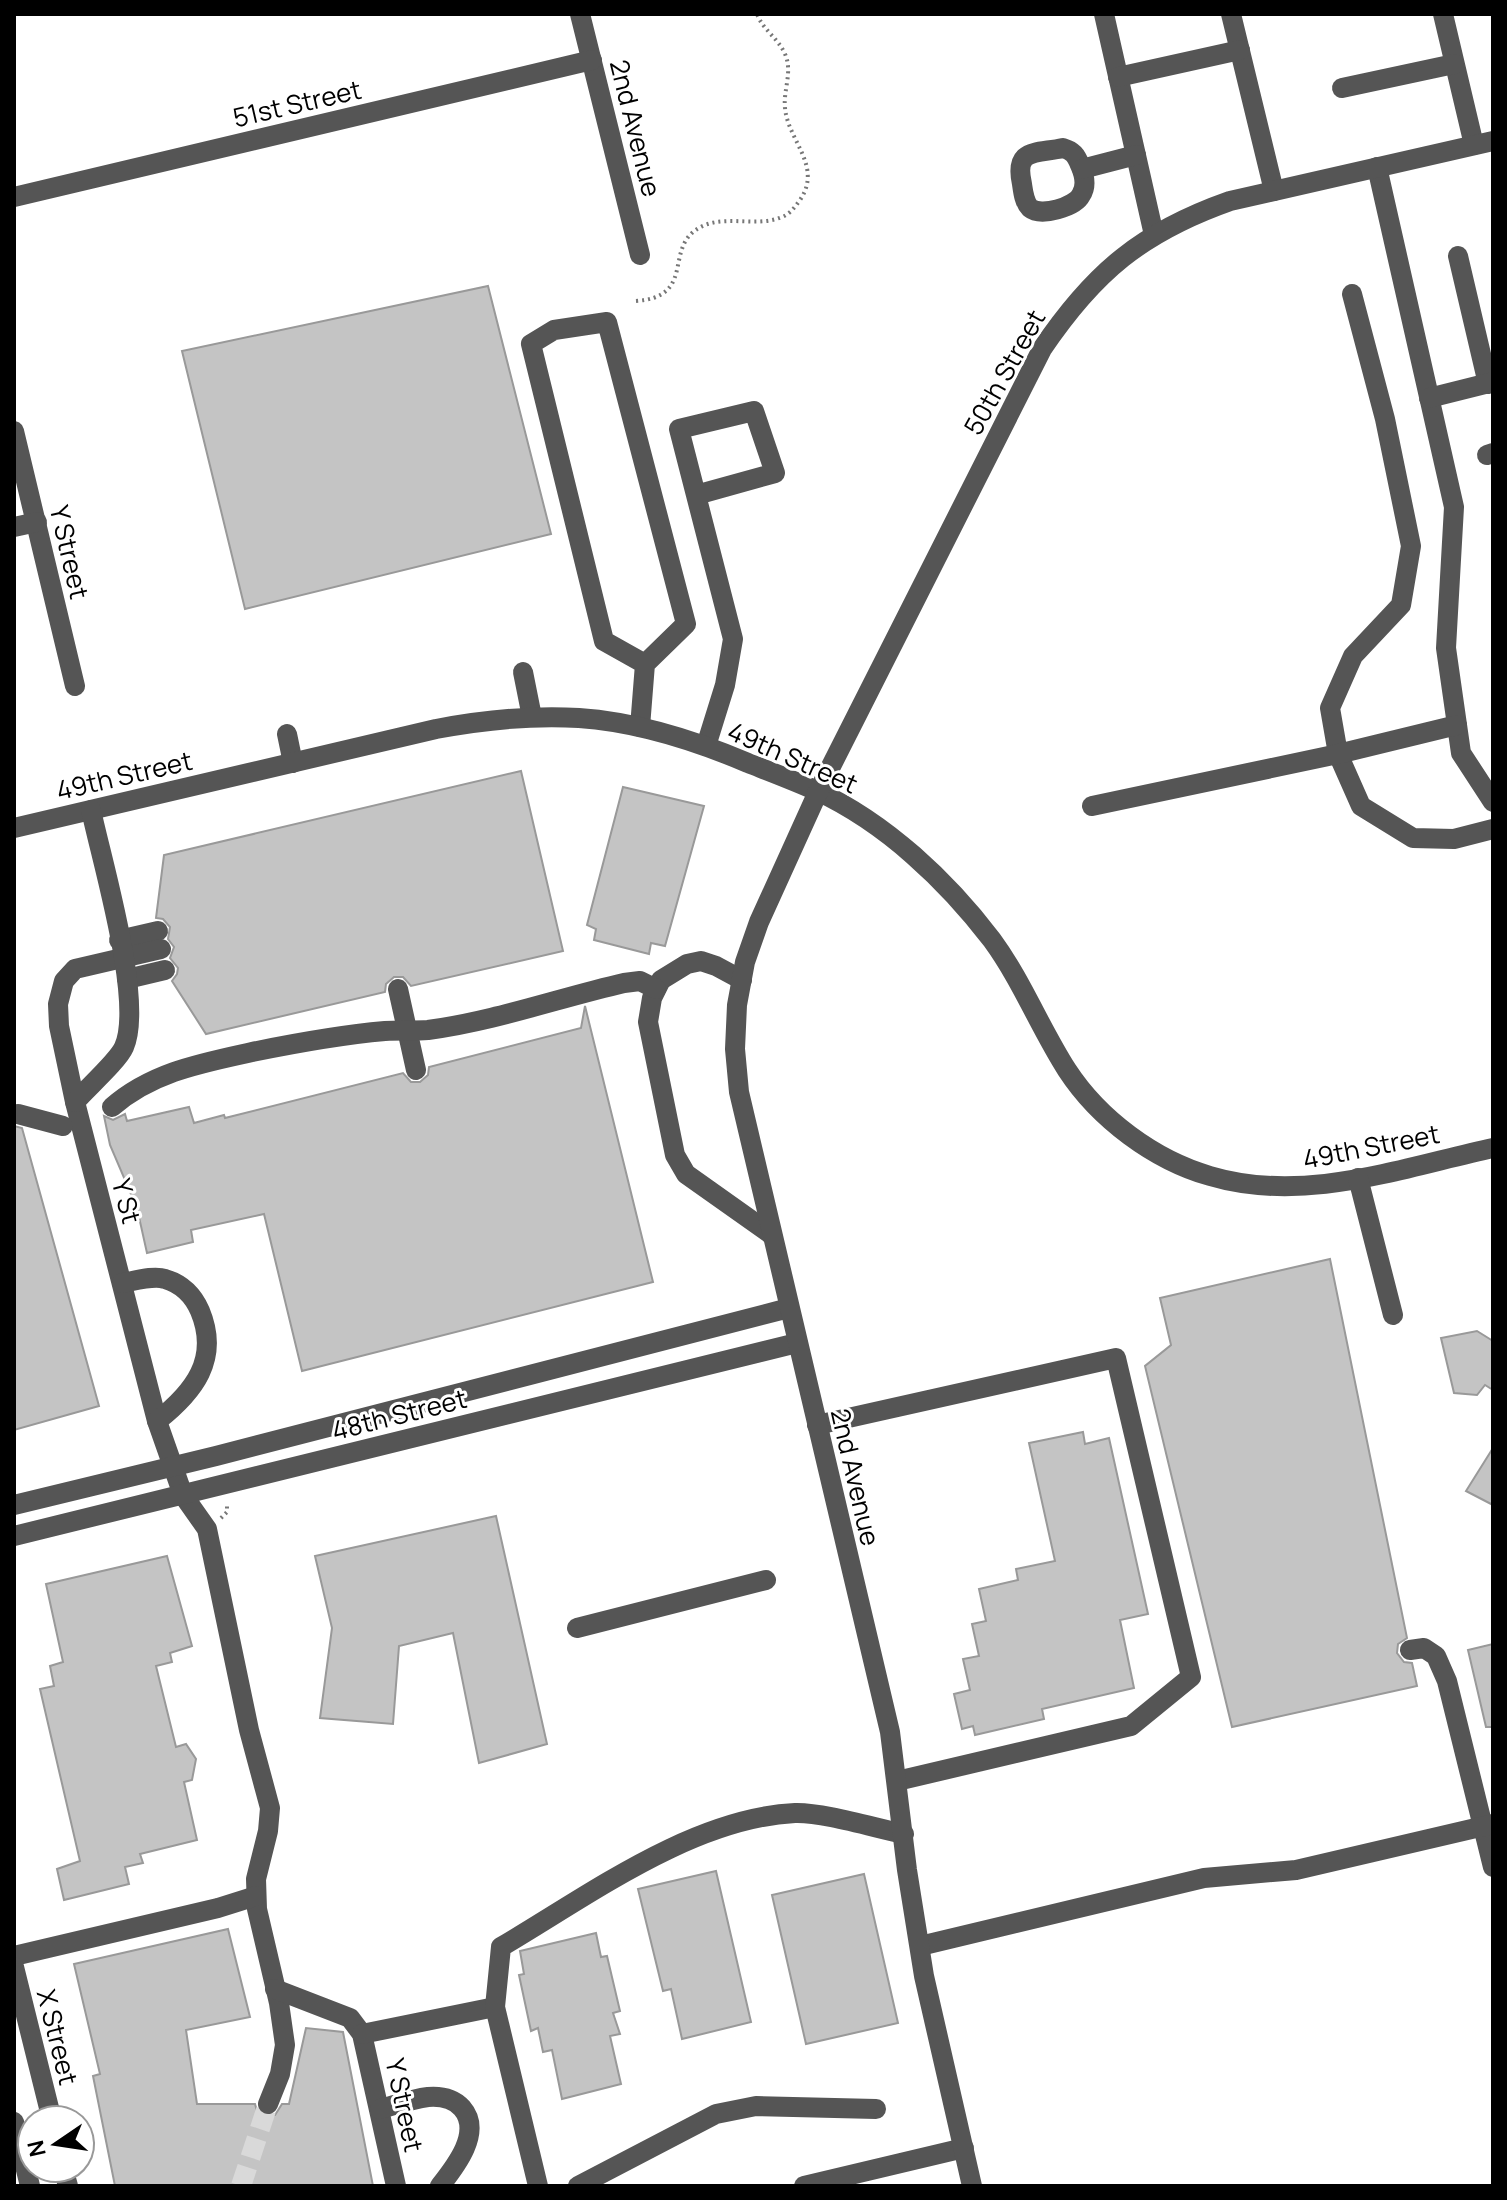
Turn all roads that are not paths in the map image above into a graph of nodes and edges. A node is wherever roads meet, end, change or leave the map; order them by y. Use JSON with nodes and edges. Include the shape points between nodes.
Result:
{"nodes":[{"id":1,"x":580,"y":14,"type":"edge"},
{"id":2,"x":1104,"y":14,"type":"edge"},
{"id":3,"x":1231,"y":14,"type":"edge"},
{"id":4,"x":1443,"y":14,"type":"edge"},
{"id":5,"x":1240,"y":50,"type":"junction"},
{"id":6,"x":592,"y":60,"type":"junction"},
{"id":7,"x":1454,"y":64,"type":"junction"},
{"id":8,"x":1118,"y":77,"type":"junction"},
{"id":9,"x":1342,"y":88,"type":"dead end"},
{"id":10,"x":1484,"y":143,"type":"edge"},
{"id":11,"x":1136,"y":155,"type":"junction"},
{"id":12,"x":1377,"y":167,"type":"junction"},
{"id":13,"x":1082,"y":169,"type":"dead end"},
{"id":14,"x":1274,"y":191,"type":"junction"},
{"id":15,"x":14,"y":197,"type":"edge"},
{"id":16,"x":1154,"y":235,"type":"junction"},
{"id":17,"x":640,"y":255,"type":"dead end"},
{"id":18,"x":1458,"y":256,"type":"dead end"},
{"id":19,"x":1352,"y":294,"type":"dead end"},
{"id":20,"x":1491,"y":383,"type":"edge"},
{"id":21,"x":1429,"y":398,"type":"junction"},
{"id":22,"x":14,"y":431,"type":"edge"},
{"id":23,"x":696,"y":495,"type":"junction"},
{"id":24,"x":37,"y":522,"type":"junction"},
{"id":25,"x":14,"y":527,"type":"edge"},
{"id":26,"x":645,"y":664,"type":"junction"},
{"id":27,"x":523,"y":672,"type":"dead end"},
{"id":28,"x":75,"y":686,"type":"dead end"},
{"id":29,"x":532,"y":717,"type":"junction"},
{"id":30,"x":1457,"y":725,"type":"junction"},
{"id":31,"x":640,"y":727,"type":"junction"},
{"id":32,"x":287,"y":734,"type":"dead end"},
{"id":33,"x":706,"y":746,"type":"junction"},
{"id":34,"x":1338,"y":754,"type":"junction"},
{"id":35,"x":293,"y":763,"type":"junction"},
{"id":36,"x":818,"y":792,"type":"junction"},
{"id":37,"x":1493,"y":802,"type":"edge"},
{"id":38,"x":1092,"y":806,"type":"dead end"},
{"id":39,"x":91,"y":810,"type":"junction"},
{"id":40,"x":14,"y":828,"type":"edge"},
{"id":41,"x":1493,"y":829,"type":"edge"},
{"id":42,"x":160,"y":940,"type":"dead end"},
{"id":43,"x":123,"y":959,"type":"junction"},
{"id":44,"x":165,"y":970,"type":"dead end"},
{"id":45,"x":742,"y":980,"type":"junction"},
{"id":46,"x":398,"y":989,"type":"dead end"},
{"id":47,"x":656,"y":989,"type":"junction"},
{"id":48,"x":408,"y":1030,"type":"junction"},
{"id":49,"x":416,"y":1070,"type":"dead end"},
{"id":50,"x":75,"y":1102,"type":"junction"},
{"id":51,"x":104,"y":1112,"type":"dead end"},
{"id":52,"x":18,"y":1114,"type":"dead end"},
{"id":53,"x":63,"y":1126,"type":"dead end"},
{"id":54,"x":1493,"y":1148,"type":"edge"},
{"id":55,"x":1358,"y":1178,"type":"junction"},
{"id":56,"x":772,"y":1235,"type":"junction"},
{"id":57,"x":122,"y":1283,"type":"junction"},
{"id":58,"x":789,"y":1308,"type":"junction"},
{"id":59,"x":1393,"y":1315,"type":"dead end"},
{"id":60,"x":797,"y":1343,"type":"junction"},
{"id":61,"x":157,"y":1421,"type":"junction"},
{"id":62,"x":817,"y":1425,"type":"junction"},
{"id":63,"x":171,"y":1467,"type":"junction"},
{"id":64,"x":183,"y":1495,"type":"junction"},
{"id":65,"x":14,"y":1505,"type":"edge"},
{"id":66,"x":14,"y":1536,"type":"edge"},
{"id":67,"x":766,"y":1580,"type":"dead end"},
{"id":68,"x":577,"y":1628,"type":"dead end"},
{"id":69,"x":1410,"y":1650,"type":"dead end"},
{"id":70,"x":897,"y":1781,"type":"junction"},
{"id":71,"x":1488,"y":1825,"type":"edge"},
{"id":72,"x":904,"y":1834,"type":"junction"},
{"id":73,"x":1493,"y":1867,"type":"edge"},
{"id":74,"x":256,"y":1896,"type":"junction"},
{"id":75,"x":920,"y":1946,"type":"junction"},
{"id":76,"x":14,"y":1956,"type":"edge"},
{"id":77,"x":14,"y":1967,"type":"edge"},
{"id":78,"x":275,"y":1989,"type":"junction"},
{"id":79,"x":495,"y":2007,"type":"junction"},
{"id":80,"x":362,"y":2034,"type":"junction"},
{"id":81,"x":48,"y":2104,"type":"edge"},
{"id":82,"x":268,"y":2104,"type":"tunnel mouth"},
{"id":83,"x":380,"y":2109,"type":"junction"},
{"id":84,"x":876,"y":2109,"type":"dead end"},
{"id":85,"x":14,"y":2122,"type":"edge"},
{"id":86,"x":964,"y":2148,"type":"junction"},
{"id":87,"x":30,"y":2186,"type":"edge"},
{"id":88,"x":396,"y":2186,"type":"edge"},
{"id":89,"x":440,"y":2186,"type":"edge"},
{"id":90,"x":538,"y":2186,"type":"edge"},
{"id":91,"x":578,"y":2186,"type":"edge"},
{"id":92,"x":804,"y":2186,"type":"edge"},
{"id":93,"x":972,"y":2186,"type":"edge"}],
"edges":[{"from":1,"to":6,"type":"street","name":"2nd Avenue"},
{"from":2,"to":8,"type":"street"},
{"from":3,"to":5,"type":"street"},
{"from":4,"to":7,"type":"street"},
{"from":5,"to":8,"type":"street"},
{"from":5,"to":14,"type":"street"},
{"from":6,"to":15,"type":"street","name":"51st Street"},
{"from":6,"to":17,"type":"street","name":"2nd Avenue"},
{"from":7,"to":9,"type":"street"},
{"from":7,"to":10,"type":"street"},
{"from":8,"to":11,"type":"street"},
{"from":10,"to":12,"type":"street","name":"50th Street"},
{"from":11,"to":13,"type":"street"},
{"from":11,"to":16,"type":"street"},
{"from":12,"to":14,"type":"street","name":"50th Street"},
{"from":12,"to":21,"type":"street"},
{"from":14,"to":16,"type":"street","name":"50th Street","via":[[1205,210]]},
{"from":16,"to":36,"type":"street","name":"50th Street","via":[[1093,283],[1042,349]]},
{"from":18,"to":20,"type":"street"},
{"from":19,"to":34,"type":"street","via":[[1411,546],[1401,605],[1353,656],[1330,708]]},
{"from":20,"to":21,"type":"street"},
{"from":21,"to":30,"type":"street","via":[[1454,507],[1446,648]]},
{"from":22,"to":24,"type":"street","name":"Y Street"},
{"from":23,"to":23,"type":"street","via":[[775,473],[754,411],[679,429]]},
{"from":23,"to":33,"type":"street","via":[[733,639]]},
{"from":24,"to":25,"type":"street"},
{"from":24,"to":28,"type":"street","name":"Y Street"},
{"from":26,"to":26,"type":"street","via":[[604,641],[531,344],[554,330],[607,322],[686,624]]},
{"from":26,"to":31,"type":"street"},
{"from":27,"to":29,"type":"street"},
{"from":29,"to":31,"type":"street","name":"49th Street"},
{"from":29,"to":35,"type":"street","name":"49th Street","via":[[436,729]]},
{"from":30,"to":34,"type":"street"},
{"from":30,"to":37,"type":"street","via":[[1461,753]]},
{"from":31,"to":33,"type":"street","name":"49th Street"},
{"from":32,"to":35,"type":"street"},
{"from":33,"to":36,"type":"street","name":"49th Street"},
{"from":34,"to":38,"type":"street"},
{"from":34,"to":41,"type":"street","via":[[1361,806],[1413,838],[1454,839]]},
{"from":35,"to":39,"type":"street","name":"49th Street"},
{"from":36,"to":45,"type":"street","name":"2nd Avenue","via":[[759,922]]},
{"from":36,"to":55,"type":"street","name":"49th Street","via":[[890,837],[963,905],[1012,969],[1069,1073],[1109,1118],[1142,1144],[1178,1164],[1236,1183],[1295,1188]]},
{"from":39,"to":40,"type":"street","name":"49th Street"},
{"from":39,"to":43,"type":"street"},
{"from":42,"to":43,"type":"street"},
{"from":43,"to":44,"type":"street","name":"Y St"},
{"from":43,"to":50,"type":"street","via":[[131,1022],[124,1049]]},
{"from":43,"to":50,"type":"street","name":"Y St","via":[[75,969],[64,981],[59,1026]]},
{"from":45,"to":47,"type":"street","via":[[701,961],[674,970]]},
{"from":45,"to":56,"type":"street","name":"2nd Avenue","via":[[735,1049],[739,1092]]},
{"from":46,"to":48,"type":"street"},
{"from":47,"to":48,"type":"street","via":[[640,981],[624,983],[520,1011]]},
{"from":47,"to":56,"type":"street","via":[[648,1022],[675,1155],[686,1174]]},
{"from":48,"to":49,"type":"street"},
{"from":48,"to":51,"type":"street","via":[[304,1041],[198,1063],[127,1094]]},
{"from":50,"to":57,"type":"street","name":"Y St"},
{"from":52,"to":53,"type":"street"},
{"from":54,"to":55,"type":"street","name":"49th Street"},
{"from":55,"to":59,"type":"street"},
{"from":56,"to":58,"type":"street","name":"2nd Avenue"},
{"from":57,"to":61,"type":"street","name":"Y St"},
{"from":57,"to":61,"type":"street","via":[[163,1277],[193,1295],[208,1330],[204,1365],[184,1400]]},
{"from":58,"to":60,"type":"street","name":"2nd Avenue"},
{"from":58,"to":63,"type":"street","name":"48th Street"},
{"from":60,"to":62,"type":"street","name":"2nd Avenue"},
{"from":60,"to":64,"type":"street","name":"48th Street"},
{"from":61,"to":63,"type":"street","name":"Y St"},
{"from":62,"to":70,"type":"street","name":"2nd Avenue"},
{"from":62,"to":70,"type":"street","via":[[1116,1358],[1191,1677],[1131,1726]]},
{"from":63,"to":64,"type":"street","name":"Y St"},
{"from":63,"to":65,"type":"street","name":"48th Street"},
{"from":64,"to":66,"type":"street","name":"48th Street"},
{"from":64,"to":74,"type":"street","name":"Y St","via":[[207,1529],[270,1808]]},
{"from":67,"to":68,"type":"street"},
{"from":69,"to":71,"type":"street","via":[[1424,1648],[1436,1656]]},
{"from":70,"to":72,"type":"street","name":"2nd Avenue"},
{"from":71,"to":73,"type":"street"},
{"from":71,"to":75,"type":"street","via":[[1296,1870],[1204,1878]]},
{"from":72,"to":75,"type":"street","name":"2nd Avenue"},
{"from":72,"to":79,"type":"street","via":[[797,1813],[720,1826],[649,1859],[501,1947]]},
{"from":74,"to":76,"type":"street"},
{"from":74,"to":78,"type":"street"},
{"from":75,"to":86,"type":"street","name":"2nd Avenue"},
{"from":77,"to":81,"type":"street","name":"X Street"},
{"from":78,"to":80,"type":"street","via":[[350,2018]]},
{"from":78,"to":82,"type":"street","via":[[285,2045]]},
{"from":79,"to":80,"type":"street"},
{"from":79,"to":90,"type":"street"},
{"from":80,"to":83,"type":"street","name":"Y Street"},
{"from":83,"to":88,"type":"street","name":"Y Street"},
{"from":83,"to":89,"type":"street","via":[[445,2097],[468,2115],[470,2130],[461,2158]]},
{"from":84,"to":91,"type":"street","via":[[756,2106],[716,2114]]},
{"from":85,"to":87,"type":"street"},
{"from":86,"to":92,"type":"street"},
{"from":86,"to":93,"type":"street","name":"2nd Avenue"}]}
